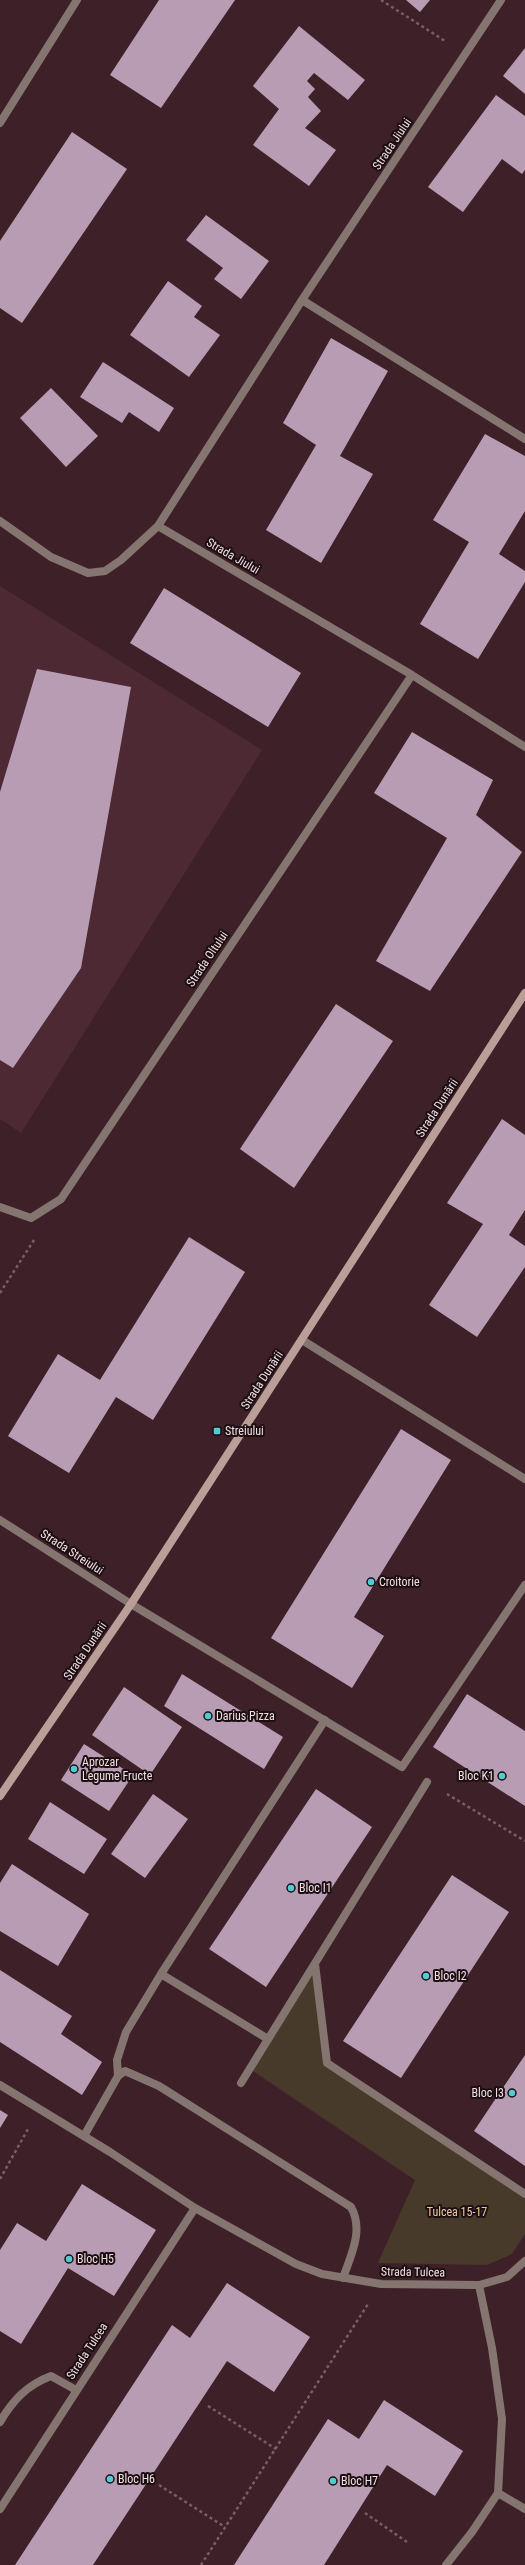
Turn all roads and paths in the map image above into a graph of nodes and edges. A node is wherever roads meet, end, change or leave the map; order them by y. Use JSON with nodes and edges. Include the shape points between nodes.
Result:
{"nodes":[{"id":1,"x":77,"y":0,"type":"edge"},
{"id":2,"x":381,"y":0,"type":"edge"},
{"id":3,"x":500,"y":0,"type":"edge"},
{"id":4,"x":466,"y":55,"type":"junction"},
{"id":5,"x":0,"y":123,"type":"edge"},
{"id":6,"x":302,"y":300,"type":"junction"},
{"id":7,"x":525,"y":439,"type":"edge"},
{"id":8,"x":0,"y":521,"type":"edge"},
{"id":9,"x":158,"y":526,"type":"junction"},
{"id":10,"x":412,"y":675,"type":"junction"},
{"id":11,"x":525,"y":747,"type":"edge"},
{"id":12,"x":525,"y":993,"type":"edge"},
{"id":13,"x":0,"y":1207,"type":"edge"},
{"id":14,"x":35,"y":1239,"type":"dead end"},
{"id":15,"x":0,"y":1293,"type":"edge"},
{"id":16,"x":302,"y":1340,"type":"junction"},
{"id":17,"x":525,"y":1479,"type":"edge"},
{"id":18,"x":0,"y":1520,"type":"edge"},
{"id":19,"x":525,"y":1585,"type":"edge"},
{"id":20,"x":131,"y":1604,"type":"junction"},
{"id":21,"x":325,"y":1720,"type":"junction"},
{"id":22,"x":427,"y":1782,"type":"joint"},
{"id":23,"x":0,"y":1796,"type":"edge"},
{"id":24,"x":525,"y":1841,"type":"edge"},
{"id":25,"x":315,"y":1964,"type":"junction"},
{"id":26,"x":161,"y":1974,"type":"junction"},
{"id":27,"x":268,"y":2040,"type":"junction"},
{"id":28,"x":118,"y":2076,"type":"junction"},
{"id":29,"x":241,"y":2084,"type":"dead end"},
{"id":30,"x":0,"y":2085,"type":"edge"},
{"id":31,"x":39,"y":2109,"type":"junction"},
{"id":32,"x":84,"y":2136,"type":"junction"},
{"id":33,"x":0,"y":2179,"type":"edge"},
{"id":34,"x":525,"y":2194,"type":"edge"},
{"id":35,"x":195,"y":2208,"type":"junction"},
{"id":36,"x":525,"y":2261,"type":"edge"},
{"id":37,"x":343,"y":2278,"type":"junction"},
{"id":38,"x":381,"y":2284,"type":"junction"},
{"id":39,"x":479,"y":2285,"type":"junction"},
{"id":40,"x":76,"y":2390,"type":"junction"},
{"id":41,"x":208,"y":2406,"type":"dead end"},
{"id":42,"x":0,"y":2422,"type":"edge"},
{"id":43,"x":276,"y":2449,"type":"junction"},
{"id":44,"x":159,"y":2485,"type":"dead end"},
{"id":45,"x":498,"y":2493,"type":"junction"},
{"id":46,"x":0,"y":2509,"type":"edge"},
{"id":47,"x":525,"y":2509,"type":"edge"},
{"id":48,"x":365,"y":2513,"type":"dead end"},
{"id":49,"x":225,"y":2528,"type":"junction"},
{"id":50,"x":407,"y":2542,"type":"dead end"},
{"id":51,"x":201,"y":2565,"type":"edge"},
{"id":52,"x":446,"y":2565,"type":"edge"}],
"edges":[{"from":1,"to":5,"type":"street"},
{"from":2,"to":4,"type":"path"},
{"from":3,"to":4,"type":"street","name":"Strada Jiului"},
{"from":4,"to":6,"type":"street","name":"Strada Jiului"},
{"from":6,"to":7,"type":"street"},
{"from":6,"to":9,"type":"street","name":"Strada Jiului"},
{"from":8,"to":9,"type":"street","via":[[51,557],[88,573],[105,571]]},
{"from":9,"to":10,"type":"street","name":"Strada Jiului"},
{"from":10,"to":11,"type":"street","name":"Strada Jiului"},
{"from":10,"to":13,"type":"street","name":"Strada Oltului","via":[[61,1199],[31,1218]]},
{"from":12,"to":16,"type":"street","name":"Strada Dunării"},
{"from":14,"to":15,"type":"path"},
{"from":16,"to":17,"type":"street"},
{"from":16,"to":20,"type":"street","name":"Strada Dunării"},
{"from":18,"to":20,"type":"street","name":"Strada Streiului"},
{"from":19,"to":21,"type":"street","name":"Strada Streiului","via":[[402,1767]]},
{"from":20,"to":21,"type":"street","name":"Strada Streiului"},
{"from":20,"to":23,"type":"street","name":"Strada Dunării"},
{"from":21,"to":26,"type":"street"},
{"from":22,"to":24,"type":"path"},
{"from":22,"to":25,"type":"street"},
{"from":25,"to":27,"type":"street"},
{"from":25,"to":34,"type":"street","via":[[327,2063]]},
{"from":26,"to":27,"type":"street"},
{"from":26,"to":28,"type":"street","via":[[126,2032],[117,2060]]},
{"from":27,"to":29,"type":"street"},
{"from":28,"to":32,"type":"street"},
{"from":28,"to":37,"type":"street","via":[[125,2071],[134,2073],[159,2086],[351,2207],[357,2218],[357,2231]]},
{"from":30,"to":31,"type":"street","name":"Strada Tulcea"},
{"from":31,"to":32,"type":"street","name":"Strada Tulcea"},
{"from":31,"to":33,"type":"path"},
{"from":32,"to":35,"type":"street","name":"Strada Tulcea"},
{"from":35,"to":37,"type":"street","name":"Strada Tulcea","via":[[296,2264],[322,2274]]},
{"from":35,"to":40,"type":"street","name":"Strada Tulcea"},
{"from":36,"to":39,"type":"street","name":"Strada Tulcea","via":[[507,2277]]},
{"from":37,"to":38,"type":"street","name":"Strada Tulcea"},
{"from":38,"to":39,"type":"street","name":"Strada Tulcea"},
{"from":38,"to":43,"type":"path"},
{"from":39,"to":45,"type":"street","via":[[492,2348],[502,2419]]},
{"from":40,"to":42,"type":"street","via":[[51,2376],[35,2382],[21,2393]]},
{"from":40,"to":46,"type":"street","name":"Strada Tulcea"},
{"from":41,"to":43,"type":"path"},
{"from":43,"to":49,"type":"path"},
{"from":44,"to":49,"type":"path"},
{"from":45,"to":47,"type":"street"},
{"from":45,"to":52,"type":"street"},
{"from":48,"to":50,"type":"path"},
{"from":49,"to":51,"type":"path"}]}
